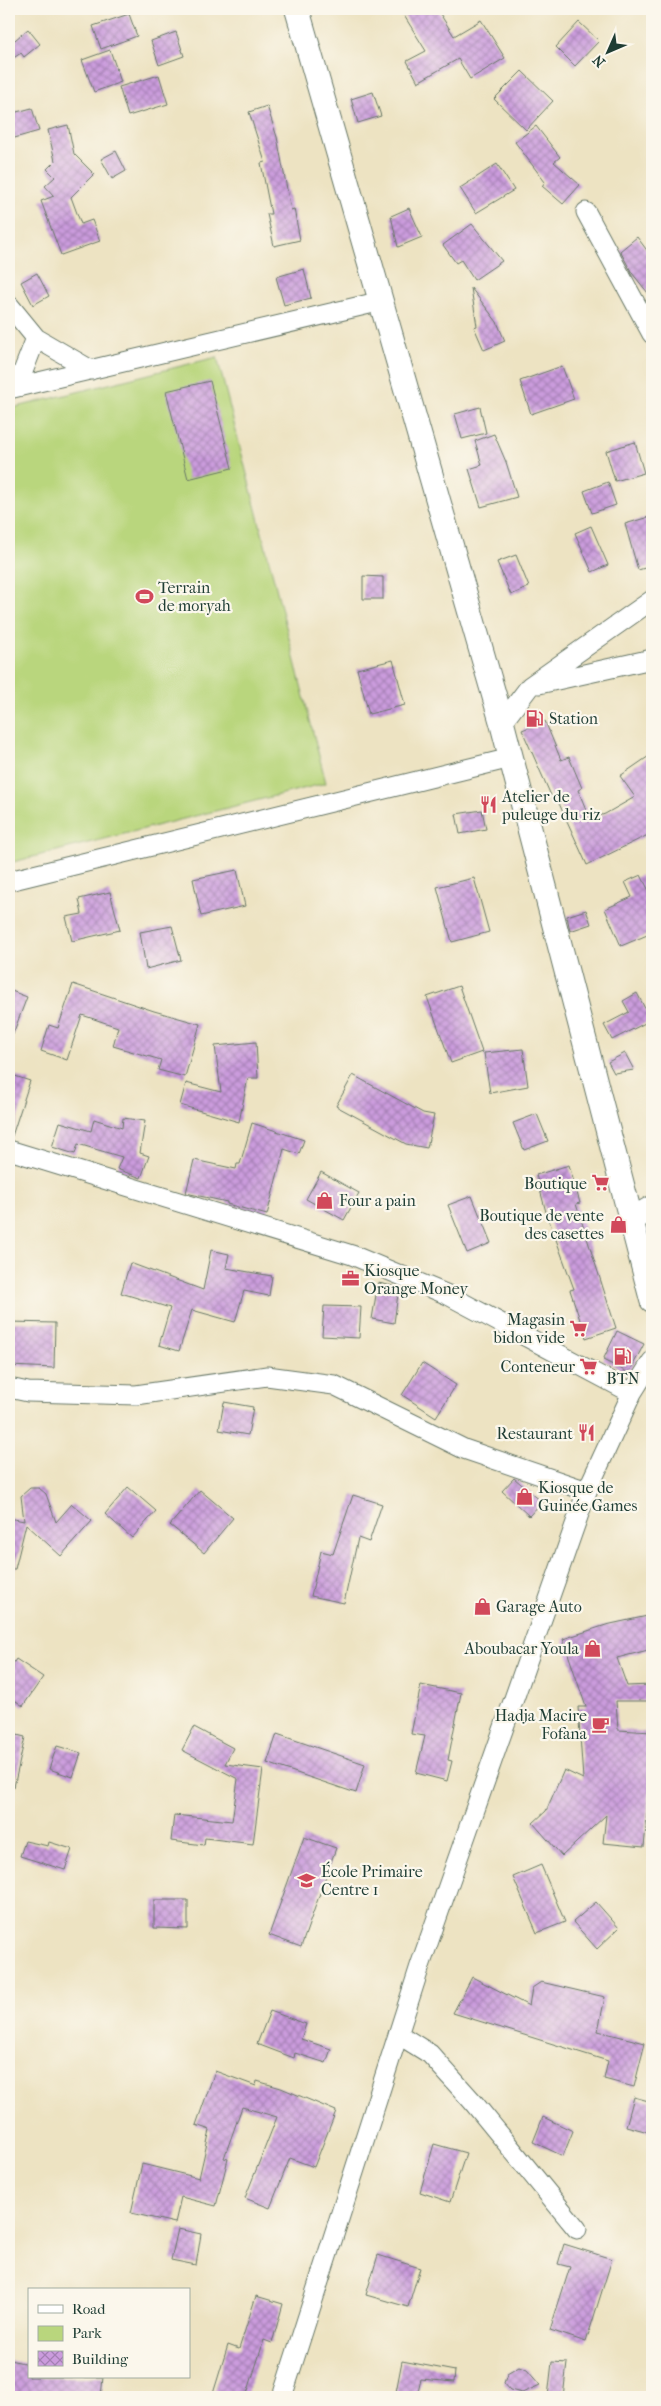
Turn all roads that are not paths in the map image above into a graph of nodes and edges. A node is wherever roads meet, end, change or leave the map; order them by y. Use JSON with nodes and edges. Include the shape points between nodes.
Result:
{"nodes":[{"id":1,"x":297,"y":9,"type":"edge"},
{"id":2,"x":586,"y":212,"type":"dead end"},
{"id":3,"x":382,"y":301,"type":"junction"},
{"id":4,"x":9,"y":306,"type":"edge"},
{"id":5,"x":652,"y":334,"type":"edge"},
{"id":6,"x":36,"y":338,"type":"junction"},
{"id":7,"x":91,"y":370,"type":"junction"},
{"id":8,"x":13,"y":388,"type":"edge"},
{"id":9,"x":652,"y":600,"type":"edge"},
{"id":10,"x":652,"y":659,"type":"edge"},
{"id":11,"x":530,"y":686,"type":"junction"},
{"id":12,"x":502,"y":723,"type":"junction"},
{"id":13,"x":511,"y":758,"type":"junction"},
{"id":14,"x":9,"y":880,"type":"edge"},
{"id":15,"x":9,"y":1150,"type":"edge"},
{"id":16,"x":652,"y":1208,"type":"edge"},
{"id":17,"x":631,"y":1220,"type":"junction"},
{"id":18,"x":652,"y":1300,"type":"edge"},
{"id":19,"x":652,"y":1361,"type":"edge"},
{"id":20,"x":9,"y":1388,"type":"edge"},
{"id":21,"x":632,"y":1393,"type":"junction"},
{"id":22,"x":587,"y":1491,"type":"junction"},
{"id":23,"x":398,"y":2034,"type":"junction"},
{"id":24,"x":577,"y":2229,"type":"dead end"},
{"id":25,"x":282,"y":2397,"type":"edge"}],
"edges":[{"from":1,"to":3,"type":"street"},
{"from":2,"to":5,"type":"street"},
{"from":3,"to":7,"type":"street"},
{"from":3,"to":12,"type":"street"},
{"from":4,"to":6,"type":"street"},
{"from":6,"to":7,"type":"street"},
{"from":6,"to":8,"type":"street"},
{"from":7,"to":8,"type":"street"},
{"from":9,"to":11,"type":"street"},
{"from":10,"to":11,"type":"street"},
{"from":11,"to":12,"type":"street"},
{"from":12,"to":13,"type":"street"},
{"from":13,"to":14,"type":"street"},
{"from":13,"to":17,"type":"street"},
{"from":15,"to":21,"type":"street","via":[[352,1255],[448,1295]]},
{"from":16,"to":17,"type":"street"},
{"from":17,"to":18,"type":"street"},
{"from":19,"to":21,"type":"street"},
{"from":20,"to":22,"type":"street","via":[[28,1392],[136,1395],[267,1376],[334,1385],[464,1449]]},
{"from":21,"to":22,"type":"street"},
{"from":22,"to":23,"type":"street"},
{"from":23,"to":24,"type":"street","via":[[430,2054]]},
{"from":23,"to":25,"type":"street"}]}
